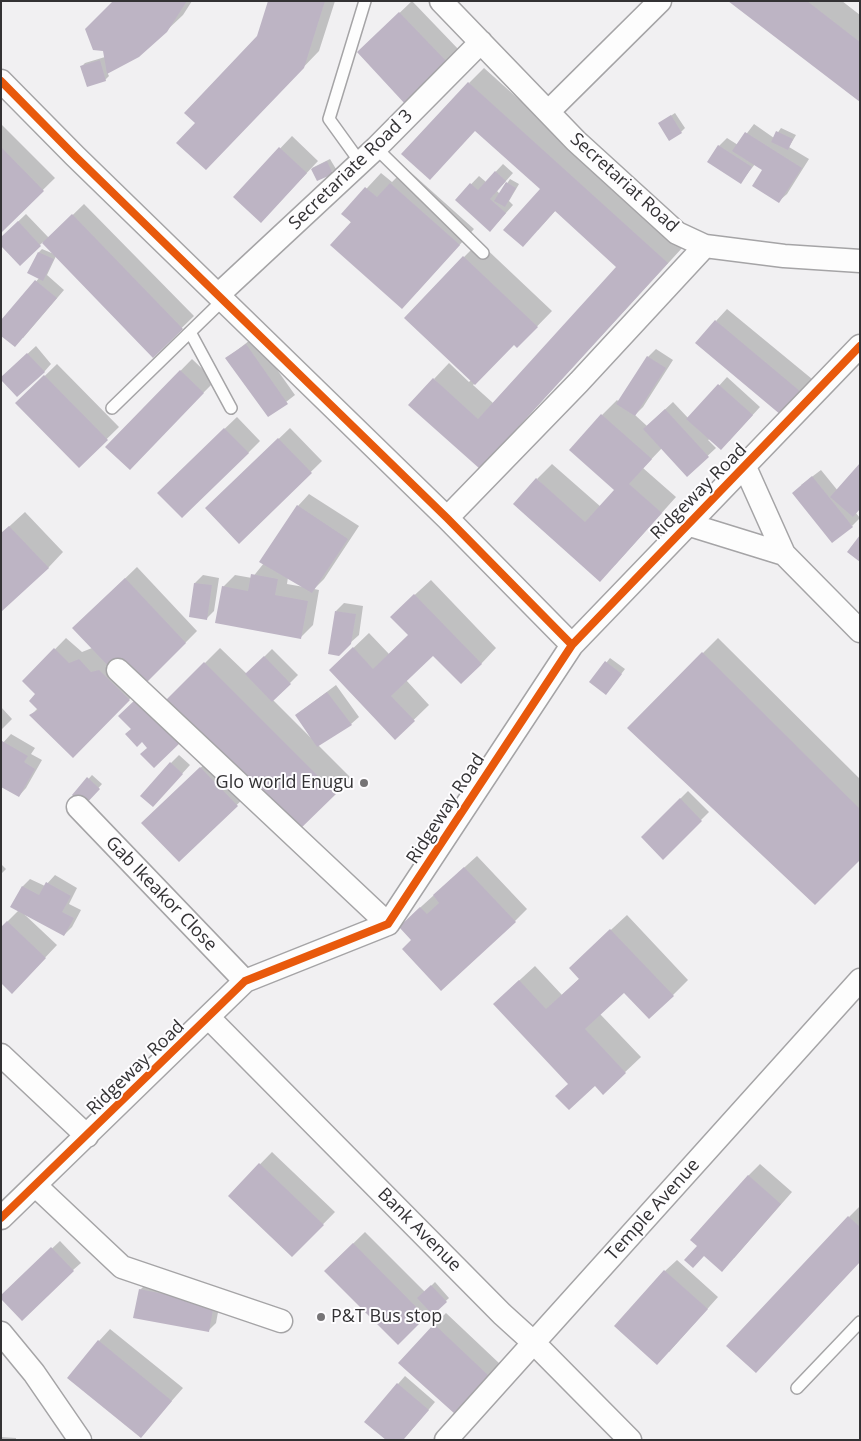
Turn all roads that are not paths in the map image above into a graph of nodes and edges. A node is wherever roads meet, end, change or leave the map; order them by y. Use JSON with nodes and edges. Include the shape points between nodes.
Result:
{"nodes":[{"id":1,"x":365,"y":1,"type":"edge"},
{"id":2,"x":440,"y":1,"type":"edge"},
{"id":3,"x":660,"y":1,"type":"edge"},
{"id":4,"x":481,"y":42,"type":"junction"},
{"id":5,"x":1,"y":81,"type":"edge"},
{"id":6,"x":548,"y":112,"type":"junction"},
{"id":7,"x":368,"y":155,"type":"junction"},
{"id":8,"x":705,"y":246,"type":"junction"},
{"id":9,"x":483,"y":254,"type":"dead end"},
{"id":10,"x":860,"y":261,"type":"edge"},
{"id":11,"x":221,"y":298,"type":"junction"},
{"id":12,"x":190,"y":332,"type":"junction"},
{"id":13,"x":860,"y":346,"type":"edge"},
{"id":14,"x":112,"y":408,"type":"dead end"},
{"id":15,"x":231,"y":408,"type":"dead end"},
{"id":16,"x":745,"y":467,"type":"junction"},
{"id":17,"x":448,"y":518,"type":"junction"},
{"id":18,"x":686,"y":524,"type":"junction"},
{"id":19,"x":784,"y":554,"type":"junction"},
{"id":20,"x":860,"y":631,"type":"edge"},
{"id":21,"x":572,"y":645,"type":"junction"},
{"id":22,"x":118,"y":670,"type":"dead end"},
{"id":23,"x":78,"y":807,"type":"dead end"},
{"id":24,"x":388,"y":924,"type":"junction"},
{"id":25,"x":860,"y":980,"type":"edge"},
{"id":26,"x":245,"y":981,"type":"junction"},
{"id":27,"x":209,"y":1018,"type":"junction"},
{"id":28,"x":1,"y":1055,"type":"edge"},
{"id":29,"x":88,"y":1136,"type":"junction"},
{"id":30,"x":36,"y":1186,"type":"junction"},
{"id":31,"x":1,"y":1218,"type":"edge"},
{"id":32,"x":281,"y":1321,"type":"dead end"},
{"id":33,"x":860,"y":1322,"type":"edge"},
{"id":34,"x":1,"y":1333,"type":"edge"},
{"id":35,"x":534,"y":1343,"type":"junction"},
{"id":36,"x":797,"y":1388,"type":"dead end"},
{"id":37,"x":80,"y":1440,"type":"edge"},
{"id":38,"x":446,"y":1440,"type":"edge"},
{"id":39,"x":630,"y":1440,"type":"edge"}],
"edges":[{"from":1,"to":7,"type":"lane","via":[[329,119]]},
{"from":2,"to":4,"type":"street","name":"Secretariat Road"},
{"from":3,"to":6,"type":"street"},
{"from":4,"to":6,"type":"street","name":"Secretariat Road"},
{"from":4,"to":7,"type":"street","name":"Secretariate Road 3"},
{"from":5,"to":11,"type":"street"},
{"from":6,"to":8,"type":"street","name":"Secretariat Road","via":[[677,233]]},
{"from":7,"to":9,"type":"lane"},
{"from":7,"to":11,"type":"street","name":"Secretariate Road 3"},
{"from":8,"to":10,"type":"street","name":"Secretariat Road"},
{"from":8,"to":17,"type":"street"},
{"from":11,"to":12,"type":"lane"},
{"from":11,"to":17,"type":"street"},
{"from":12,"to":14,"type":"lane"},
{"from":12,"to":15,"type":"lane"},
{"from":13,"to":16,"type":"street","name":"Ridgeway Road"},
{"from":16,"to":18,"type":"street","name":"Ridgeway Road"},
{"from":16,"to":19,"type":"street"},
{"from":17,"to":21,"type":"street"},
{"from":18,"to":19,"type":"street"},
{"from":18,"to":21,"type":"street","name":"Ridgeway Road"},
{"from":19,"to":20,"type":"street"},
{"from":21,"to":24,"type":"street","name":"Ridgeway Road"},
{"from":22,"to":24,"type":"street"},
{"from":23,"to":26,"type":"street","name":"Gab Ikeakor Close"},
{"from":24,"to":26,"type":"street","name":"Ridgeway Road"},
{"from":25,"to":35,"type":"street","name":"Temple Avenue"},
{"from":26,"to":27,"type":"street","name":"Ridgeway Road"},
{"from":27,"to":29,"type":"street","name":"Ridgeway Road"},
{"from":27,"to":35,"type":"street","name":"Bank Avenue"},
{"from":28,"to":29,"type":"street"},
{"from":29,"to":30,"type":"street","name":"Ridgeway Road"},
{"from":30,"to":31,"type":"street","name":"Ridgeway Road"},
{"from":30,"to":32,"type":"street","via":[[122,1267]]},
{"from":33,"to":36,"type":"lane"},
{"from":34,"to":37,"type":"street","via":[[34,1372]]},
{"from":35,"to":38,"type":"street","name":"Temple Avenue"},
{"from":35,"to":39,"type":"street","name":"Bank Avenue"}]}
